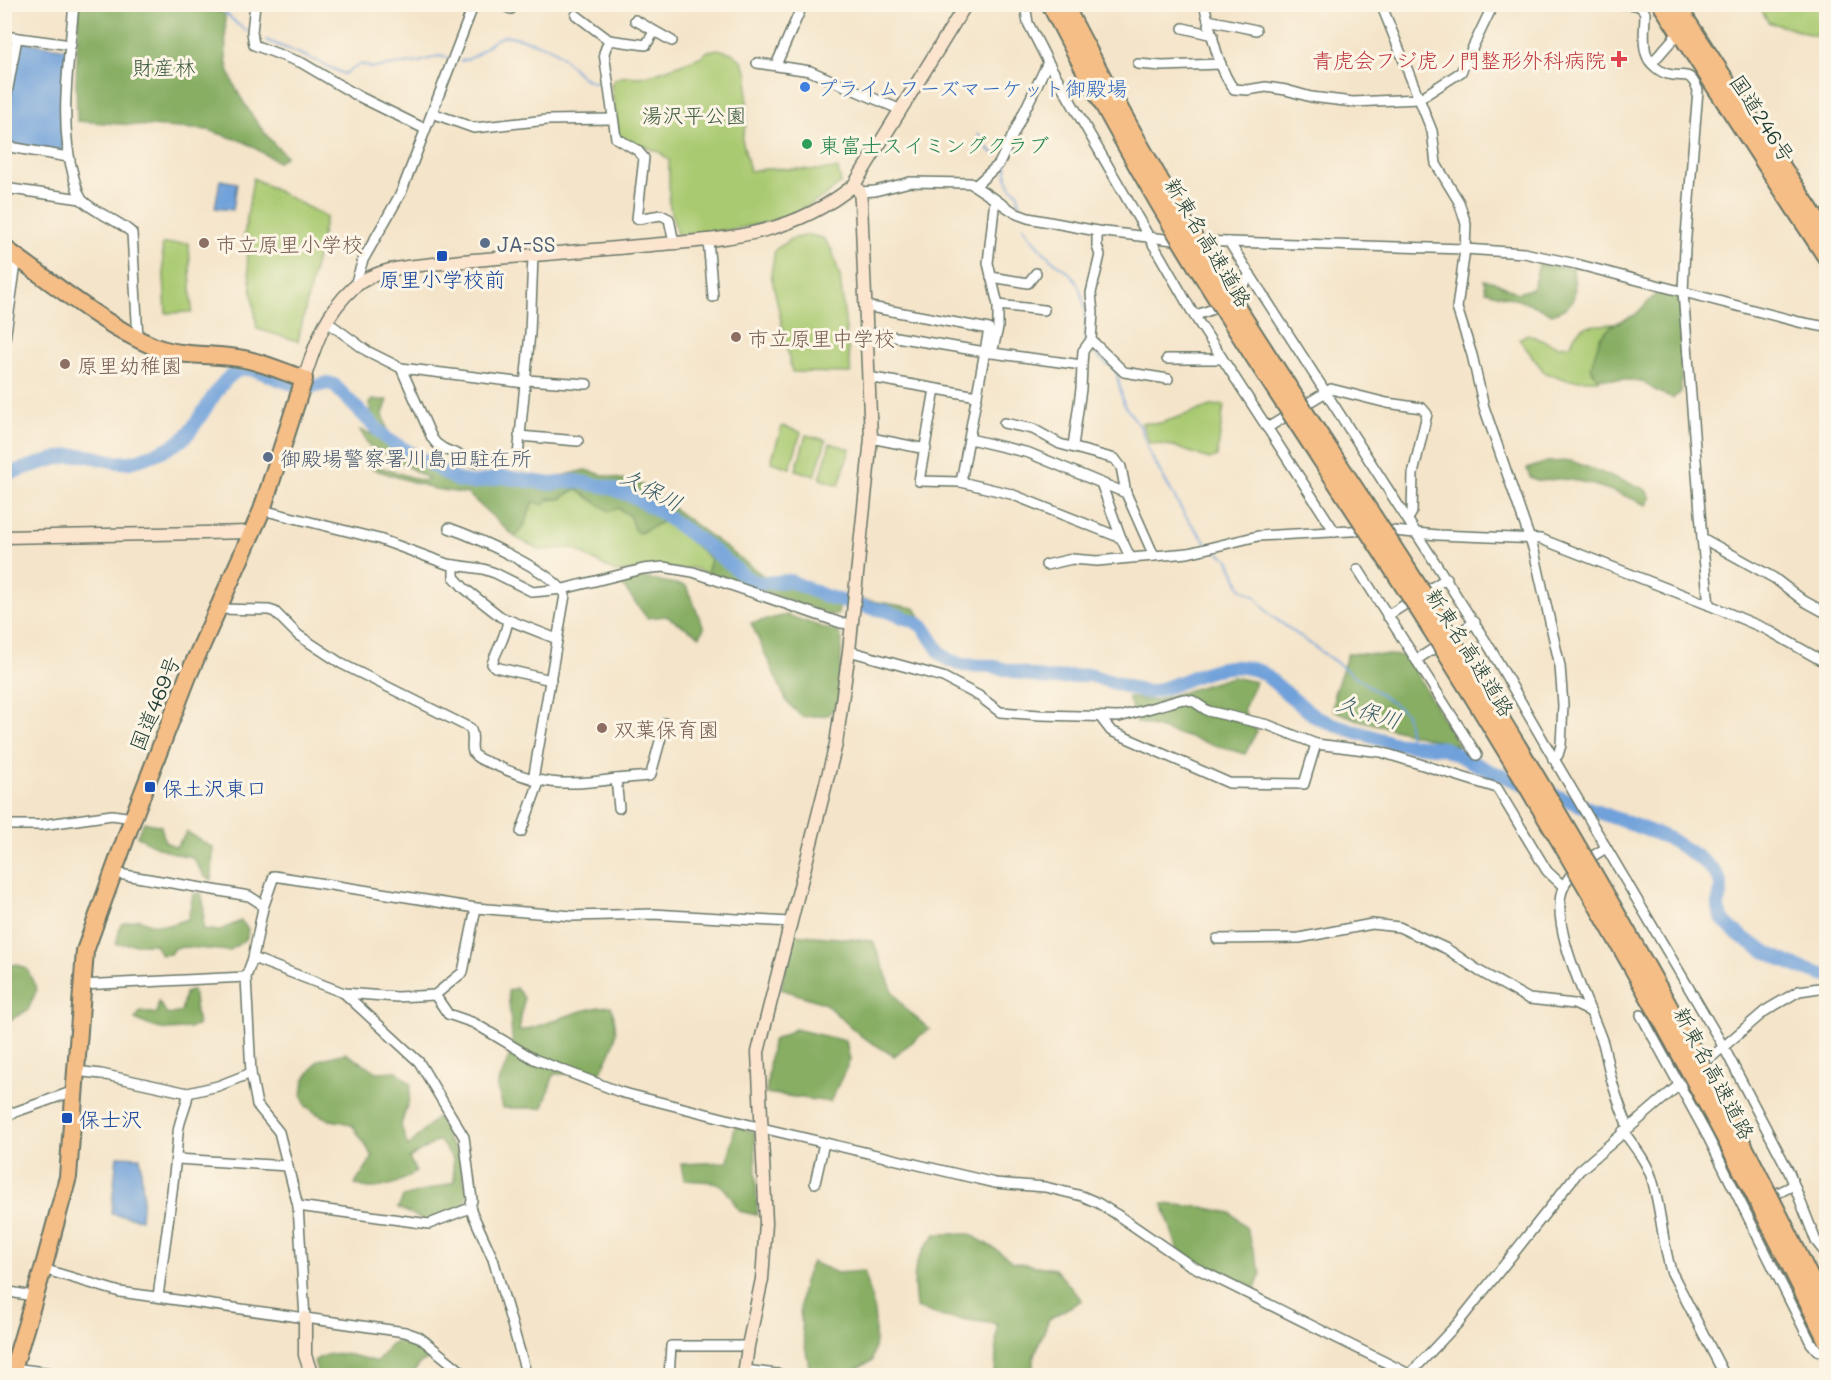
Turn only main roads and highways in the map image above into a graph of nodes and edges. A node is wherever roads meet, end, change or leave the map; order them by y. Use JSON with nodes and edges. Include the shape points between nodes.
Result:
{"nodes":[{"id":1,"x":1050,"y":4,"type":"edge"},
{"id":2,"x":1064,"y":4,"type":"edge"},
{"id":3,"x":1661,"y":4,"type":"edge"},
{"id":4,"x":1684,"y":15,"type":"edge"},
{"id":5,"x":1827,"y":234,"type":"edge"},
{"id":6,"x":9,"y":254,"type":"edge"},
{"id":7,"x":1827,"y":257,"type":"edge"},
{"id":8,"x":1827,"y":1311,"type":"edge"},
{"id":9,"x":1827,"y":1339,"type":"edge"},
{"id":10,"x":12,"y":1372,"type":"edge"}],
"edges":[{"from":1,"to":9,"type":"highway","name":"新東名高速道路","bridge":true,"via":[[1147,184],[1209,287],[1432,630],[1579,874],[1716,1119]]},
{"from":2,"to":8,"type":"highway","name":"新東名高速道路","bridge":true,"via":[[1114,100],[1214,271],[1442,623],[1595,876],[1674,1014]]},
{"from":3,"to":4,"type":"highway","name":"国道246号"},
{"from":4,"to":5,"type":"highway","name":"国道246号"},
{"from":4,"to":7,"type":"highway","name":"国道246号"},
{"from":6,"to":10,"type":"highway","name":"国道469号","via":[[153,346],[261,363],[304,379],[262,510],[188,676],[85,951],[68,1176]]}]}
